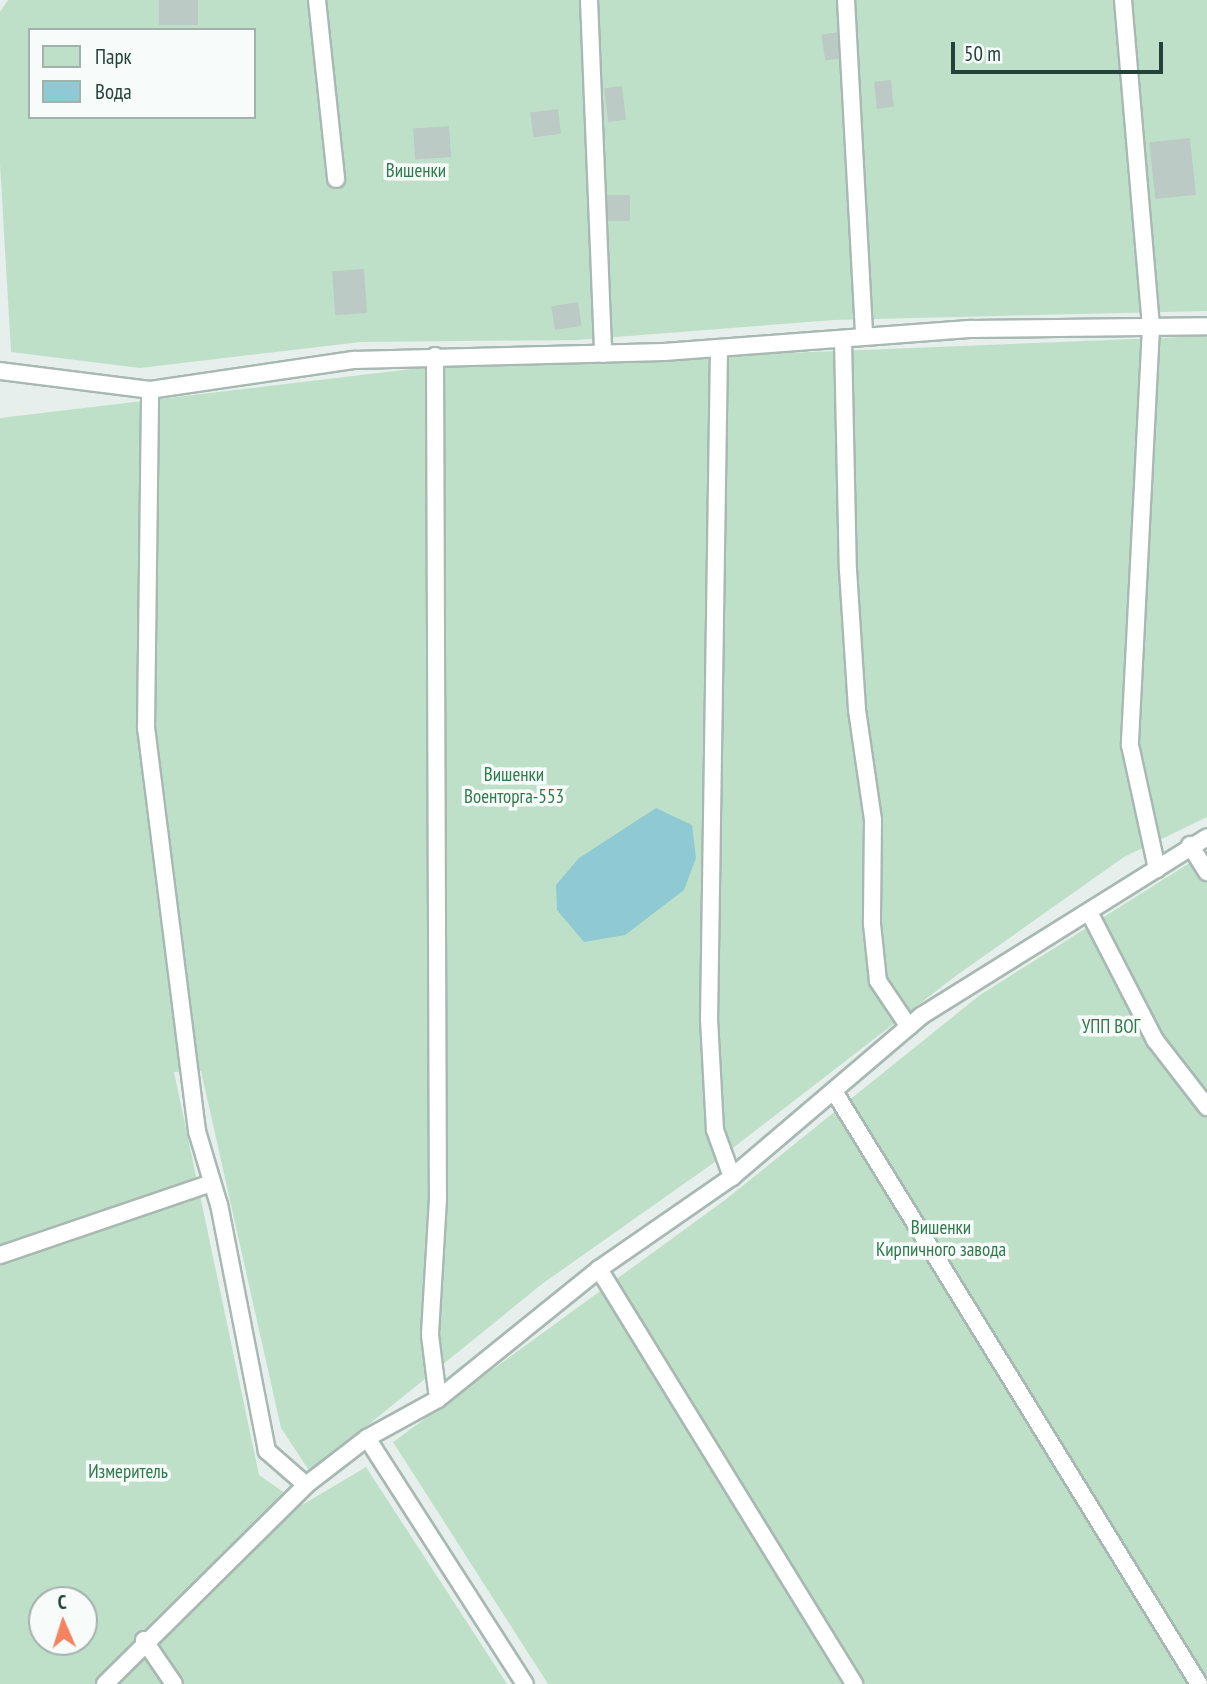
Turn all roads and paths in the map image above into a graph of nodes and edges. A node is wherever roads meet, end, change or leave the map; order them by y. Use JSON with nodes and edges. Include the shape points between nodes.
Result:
{"nodes":[{"id":1,"x":317,"y":0,"type":"edge"},
{"id":2,"x":589,"y":0,"type":"edge"},
{"id":3,"x":846,"y":0,"type":"edge"},
{"id":4,"x":1123,"y":0,"type":"edge"},
{"id":5,"x":336,"y":179,"type":"dead end"},
{"id":6,"x":1207,"y":326,"type":"edge"},
{"id":7,"x":1151,"y":327,"type":"junction"},
{"id":8,"x":864,"y":336,"type":"junction"},
{"id":9,"x":843,"y":339,"type":"junction"},
{"id":10,"x":719,"y":348,"type":"junction"},
{"id":11,"x":603,"y":354,"type":"junction"},
{"id":12,"x":435,"y":356,"type":"junction"},
{"id":13,"x":0,"y":371,"type":"edge"},
{"id":14,"x":150,"y":390,"type":"junction"},
{"id":15,"x":1207,"y":837,"type":"edge"},
{"id":16,"x":1190,"y":845,"type":"junction"},
{"id":17,"x":1157,"y":869,"type":"junction"},
{"id":18,"x":1207,"y":872,"type":"edge"},
{"id":19,"x":1089,"y":912,"type":"junction"},
{"id":20,"x":909,"y":1027,"type":"junction"},
{"id":21,"x":835,"y":1093,"type":"junction"},
{"id":22,"x":1207,"y":1107,"type":"edge"},
{"id":23,"x":732,"y":1177,"type":"junction"},
{"id":24,"x":212,"y":1183,"type":"junction"},
{"id":25,"x":0,"y":1255,"type":"edge"},
{"id":26,"x":599,"y":1269,"type":"junction"},
{"id":27,"x":438,"y":1399,"type":"junction"},
{"id":28,"x":367,"y":1438,"type":"junction"},
{"id":29,"x":306,"y":1485,"type":"junction"},
{"id":30,"x":144,"y":1640,"type":"junction"},
{"id":31,"x":105,"y":1684,"type":"edge"},
{"id":32,"x":174,"y":1684,"type":"edge"},
{"id":33,"x":526,"y":1684,"type":"edge"},
{"id":34,"x":853,"y":1684,"type":"edge"},
{"id":35,"x":1199,"y":1684,"type":"edge"}],
"edges":[{"from":1,"to":5,"type":"lane"},
{"from":2,"to":11,"type":"lane"},
{"from":3,"to":8,"type":"lane"},
{"from":4,"to":7,"type":"lane"},
{"from":6,"to":7,"type":"lane"},
{"from":7,"to":8,"type":"lane"},
{"from":7,"to":17,"type":"lane","via":[[1130,745]]},
{"from":8,"to":9,"type":"lane"},
{"from":9,"to":10,"type":"lane"},
{"from":9,"to":20,"type":"lane","via":[[848,570],[857,710],[873,820],[872,924],[878,981]]},
{"from":10,"to":11,"type":"lane"},
{"from":10,"to":23,"type":"lane","via":[[709,1019],[715,1130]]},
{"from":11,"to":12,"type":"lane"},
{"from":12,"to":14,"type":"lane","via":[[241,373]]},
{"from":12,"to":27,"type":"lane","via":[[438,1199],[430,1335]]},
{"from":13,"to":14,"type":"lane"},
{"from":14,"to":24,"type":"lane","via":[[146,728],[197,1131]]},
{"from":15,"to":16,"type":"lane"},
{"from":16,"to":17,"type":"lane"},
{"from":16,"to":18,"type":"lane"},
{"from":17,"to":19,"type":"lane"},
{"from":19,"to":20,"type":"lane"},
{"from":19,"to":22,"type":"lane","via":[[1155,1040]]},
{"from":20,"to":21,"type":"lane"},
{"from":21,"to":23,"type":"lane"},
{"from":21,"to":35,"type":"lane"},
{"from":23,"to":26,"type":"lane"},
{"from":24,"to":25,"type":"lane"},
{"from":24,"to":29,"type":"lane","via":[[267,1451]]},
{"from":26,"to":27,"type":"lane"},
{"from":26,"to":34,"type":"lane"},
{"from":27,"to":28,"type":"lane"},
{"from":28,"to":29,"type":"lane"},
{"from":28,"to":33,"type":"lane"},
{"from":29,"to":30,"type":"lane"},
{"from":30,"to":31,"type":"lane"},
{"from":30,"to":32,"type":"lane"}]}
